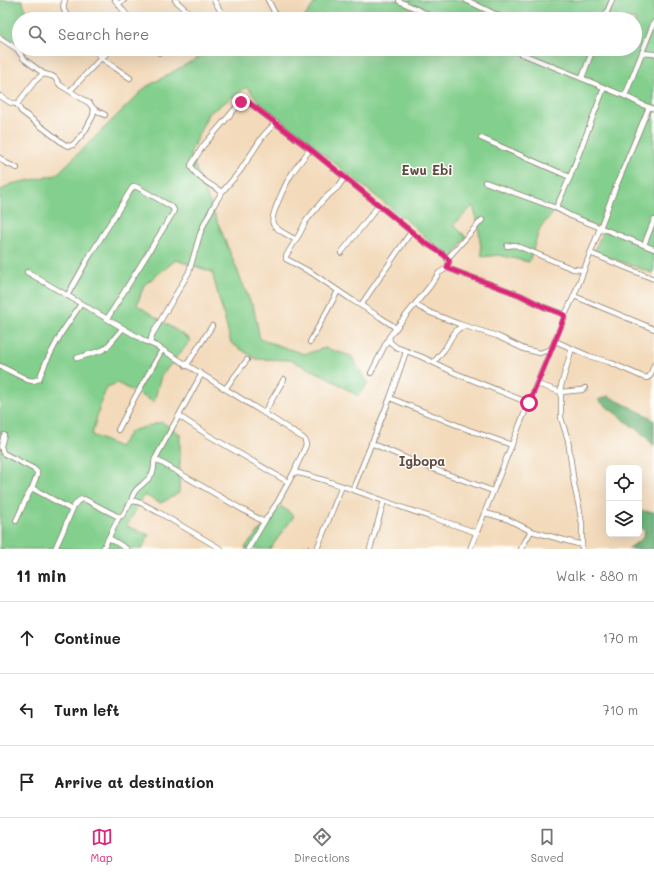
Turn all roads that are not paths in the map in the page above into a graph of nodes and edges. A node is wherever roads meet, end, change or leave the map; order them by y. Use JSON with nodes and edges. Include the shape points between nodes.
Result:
{"nodes":[{"id":1,"x":65,"y":0,"type":"edge"},
{"id":2,"x":124,"y":0,"type":"edge"},
{"id":3,"x":175,"y":0,"type":"edge"},
{"id":4,"x":214,"y":0,"type":"edge"},
{"id":5,"x":268,"y":0,"type":"edge"},
{"id":6,"x":466,"y":0,"type":"edge"},
{"id":7,"x":612,"y":0,"type":"edge"},
{"id":8,"x":399,"y":1,"type":"dead end"},
{"id":9,"x":116,"y":2,"type":"edge"},
{"id":10,"x":66,"y":12,"type":"edge"},
{"id":11,"x":124,"y":12,"type":"edge"},
{"id":12,"x":188,"y":12,"type":"edge"},
{"id":13,"x":221,"y":12,"type":"edge"},
{"id":14,"x":274,"y":12,"type":"edge"},
{"id":15,"x":423,"y":12,"type":"edge"},
{"id":16,"x":491,"y":12,"type":"edge"},
{"id":17,"x":607,"y":12,"type":"edge"},
{"id":18,"x":654,"y":22,"type":"edge"},
{"id":19,"x":0,"y":38,"type":"edge"},
{"id":20,"x":12,"y":46,"type":"edge"},
{"id":21,"x":642,"y":53,"type":"joint"},
{"id":22,"x":654,"y":54,"type":"edge"},
{"id":23,"x":22,"y":56,"type":"edge"},
{"id":24,"x":103,"y":56,"type":"edge"},
{"id":25,"x":527,"y":56,"type":"edge"},
{"id":26,"x":590,"y":56,"type":"edge"},
{"id":27,"x":641,"y":56,"type":"edge"},
{"id":28,"x":101,"y":58,"type":"junction"},
{"id":29,"x":44,"y":74,"type":"junction"},
{"id":30,"x":130,"y":78,"type":"dead end"},
{"id":31,"x":582,"y":78,"type":"junction"},
{"id":32,"x":604,"y":88,"type":"junction"},
{"id":33,"x":70,"y":91,"type":"junction"},
{"id":34,"x":0,"y":96,"type":"edge"},
{"id":35,"x":625,"y":96,"type":"junction"},
{"id":36,"x":17,"y":104,"type":"junction"},
{"id":37,"x":652,"y":108,"type":"edge"},
{"id":38,"x":94,"y":109,"type":"junction"},
{"id":39,"x":105,"y":115,"type":"dead end"},
{"id":40,"x":276,"y":122,"type":"junction"},
{"id":41,"x":481,"y":138,"type":"dead end"},
{"id":42,"x":310,"y":149,"type":"junction"},
{"id":43,"x":0,"y":158,"type":"edge"},
{"id":44,"x":17,"y":168,"type":"dead end"},
{"id":45,"x":345,"y":177,"type":"junction"},
{"id":46,"x":570,"y":177,"type":"junction"},
{"id":47,"x":485,"y":182,"type":"dead end"},
{"id":48,"x":222,"y":192,"type":"junction"},
{"id":49,"x":379,"y":205,"type":"junction"},
{"id":50,"x":556,"y":208,"type":"junction"},
{"id":51,"x":482,"y":220,"type":"dead end"},
{"id":52,"x":654,"y":220,"type":"edge"},
{"id":53,"x":600,"y":227,"type":"junction"},
{"id":54,"x":411,"y":232,"type":"junction"},
{"id":55,"x":296,"y":240,"type":"junction"},
{"id":56,"x":644,"y":245,"type":"junction"},
{"id":57,"x":507,"y":246,"type":"dead end"},
{"id":58,"x":654,"y":249,"type":"edge"},
{"id":59,"x":341,"y":252,"type":"dead end"},
{"id":60,"x":590,"y":253,"type":"junction"},
{"id":61,"x":447,"y":258,"type":"junction"},
{"id":62,"x":447,"y":268,"type":"junction"},
{"id":63,"x":584,"y":270,"type":"junction"},
{"id":64,"x":27,"y":272,"type":"dead end"},
{"id":65,"x":654,"y":279,"type":"edge"},
{"id":66,"x":338,"y":291,"type":"junction"},
{"id":67,"x":67,"y":296,"type":"junction"},
{"id":68,"x":574,"y":296,"type":"junction"},
{"id":69,"x":416,"y":303,"type":"junction"},
{"id":70,"x":81,"y":304,"type":"junction"},
{"id":71,"x":361,"y":305,"type":"junction"},
{"id":72,"x":565,"y":315,"type":"junction"},
{"id":73,"x":107,"y":319,"type":"junction"},
{"id":74,"x":212,"y":326,"type":"dead end"},
{"id":75,"x":466,"y":326,"type":"junction"},
{"id":76,"x":122,"y":328,"type":"junction"},
{"id":77,"x":396,"y":328,"type":"junction"},
{"id":78,"x":654,"y":329,"type":"edge"},
{"id":79,"x":389,"y":338,"type":"junction"},
{"id":80,"x":554,"y":341,"type":"junction"},
{"id":81,"x":310,"y":342,"type":"dead end"},
{"id":82,"x":150,"y":343,"type":"junction"},
{"id":83,"x":572,"y":348,"type":"junction"},
{"id":84,"x":551,"y":349,"type":"junction"},
{"id":85,"x":162,"y":350,"type":"junction"},
{"id":86,"x":406,"y":352,"type":"junction"},
{"id":87,"x":540,"y":353,"type":"junction"},
{"id":88,"x":77,"y":358,"type":"dead end"},
{"id":89,"x":547,"y":358,"type":"junction"},
{"id":90,"x":246,"y":360,"type":"dead end"},
{"id":91,"x":434,"y":362,"type":"junction"},
{"id":92,"x":654,"y":365,"type":"edge"},
{"id":93,"x":0,"y":366,"type":"edge"},
{"id":94,"x":186,"y":366,"type":"junction"},
{"id":95,"x":371,"y":373,"type":"dead end"},
{"id":96,"x":201,"y":375,"type":"junction"},
{"id":97,"x":284,"y":379,"type":"dead end"},
{"id":98,"x":537,"y":384,"type":"junction"},
{"id":99,"x":585,"y":388,"type":"dead end"},
{"id":100,"x":225,"y":389,"type":"junction"},
{"id":101,"x":560,"y":392,"type":"junction"},
{"id":102,"x":390,"y":398,"type":"junction"},
{"id":103,"x":529,"y":403,"type":"junction"},
{"id":104,"x":264,"y":413,"type":"junction"},
{"id":105,"x":179,"y":416,"type":"junction"},
{"id":106,"x":118,"y":430,"type":"dead end"},
{"id":107,"x":4,"y":435,"type":"dead end"},
{"id":108,"x":371,"y":443,"type":"junction"},
{"id":109,"x":512,"y":445,"type":"junction"},
{"id":110,"x":155,"y":459,"type":"junction"},
{"id":111,"x":294,"y":472,"type":"junction"},
{"id":112,"x":288,"y":482,"type":"junction"},
{"id":113,"x":342,"y":486,"type":"junction"},
{"id":114,"x":32,"y":488,"type":"junction"},
{"id":115,"x":353,"y":489,"type":"junction"},
{"id":116,"x":493,"y":491,"type":"junction"},
{"id":117,"x":384,"y":501,"type":"junction"},
{"id":118,"x":132,"y":502,"type":"junction"},
{"id":119,"x":72,"y":510,"type":"junction"},
{"id":120,"x":485,"y":513,"type":"junction"},
{"id":121,"x":120,"y":516,"type":"junction"},
{"id":122,"x":16,"y":521,"type":"dead end"},
{"id":123,"x":264,"y":522,"type":"junction"},
{"id":124,"x":530,"y":531,"type":"junction"},
{"id":125,"x":477,"y":533,"type":"junction"},
{"id":126,"x":109,"y":538,"type":"junction"},
{"id":127,"x":582,"y":547,"type":"edge"},
{"id":128,"x":55,"y":549,"type":"edge"},
{"id":129,"x":103,"y":549,"type":"edge"},
{"id":130,"x":127,"y":549,"type":"edge"},
{"id":131,"x":221,"y":549,"type":"edge"},
{"id":132,"x":248,"y":549,"type":"edge"},
{"id":133,"x":317,"y":549,"type":"edge"},
{"id":134,"x":370,"y":549,"type":"edge"},
{"id":135,"x":470,"y":549,"type":"edge"},
{"id":136,"x":521,"y":549,"type":"edge"}],
"edges":[{"from":1,"to":10,"type":"street","via":[[63,6]]},
{"from":2,"to":9,"type":"street"},
{"from":3,"to":12,"type":"street"},
{"from":4,"to":13,"type":"street"},
{"from":5,"to":14,"type":"street"},
{"from":6,"to":16,"type":"street"},
{"from":7,"to":17,"type":"street"},
{"from":8,"to":15,"type":"street"},
{"from":9,"to":11,"type":"street"},
{"from":18,"to":21,"type":"street"},
{"from":19,"to":20,"type":"street"},
{"from":21,"to":22,"type":"street"},
{"from":23,"to":29,"type":"street"},
{"from":24,"to":28,"type":"street"},
{"from":25,"to":31,"type":"street"},
{"from":26,"to":31,"type":"street"},
{"from":27,"to":35,"type":"street"},
{"from":28,"to":30,"type":"street"},
{"from":28,"to":33,"type":"street"},
{"from":29,"to":33,"type":"street","via":[[52,76]]},
{"from":29,"to":36,"type":"street","via":[[38,77]]},
{"from":31,"to":32,"type":"street"},
{"from":32,"to":35,"type":"street"},
{"from":32,"to":46,"type":"street"},
{"from":33,"to":38,"type":"street"},
{"from":34,"to":36,"type":"street"},
{"from":35,"to":37,"type":"street"},
{"from":36,"to":38,"type":"street","via":[[20,111],[68,146],[73,145],[85,131]]},
{"from":37,"to":53,"type":"street"},
{"from":38,"to":39,"type":"street"},
{"from":40,"to":42,"type":"street"},
{"from":40,"to":48,"type":"street"},
{"from":40,"to":48,"type":"street","via":[[244,101],[203,146],[191,168]]},
{"from":41,"to":46,"type":"street"},
{"from":42,"to":45,"type":"street"},
{"from":42,"to":55,"type":"street","via":[[293,171],[272,217],[272,224],[277,229]]},
{"from":43,"to":44,"type":"street"},
{"from":45,"to":49,"type":"street"},
{"from":45,"to":55,"type":"street","via":[[306,221]]},
{"from":46,"to":50,"type":"street"},
{"from":47,"to":50,"type":"street"},
{"from":48,"to":82,"type":"street","via":[[200,234],[189,272],[152,335]]},
{"from":49,"to":54,"type":"street"},
{"from":49,"to":59,"type":"street"},
{"from":50,"to":53,"type":"street"},
{"from":51,"to":61,"type":"street"},
{"from":52,"to":56,"type":"street"},
{"from":53,"to":56,"type":"street"},
{"from":53,"to":60,"type":"street"},
{"from":54,"to":61,"type":"street"},
{"from":54,"to":71,"type":"street"},
{"from":55,"to":66,"type":"street","via":[[286,259]]},
{"from":56,"to":58,"type":"street"},
{"from":57,"to":63,"type":"street","via":[[514,245],[573,269]]},
{"from":60,"to":63,"type":"street"},
{"from":60,"to":65,"type":"street"},
{"from":61,"to":62,"type":"street"},
{"from":62,"to":69,"type":"street","via":[[439,273]]},
{"from":62,"to":72,"type":"street"},
{"from":63,"to":68,"type":"street"},
{"from":64,"to":67,"type":"street"},
{"from":66,"to":71,"type":"street"},
{"from":66,"to":81,"type":"street"},
{"from":67,"to":70,"type":"street"},
{"from":67,"to":73,"type":"street","via":[[132,188],[137,186],[174,210]]},
{"from":68,"to":72,"type":"street"},
{"from":68,"to":78,"type":"street"},
{"from":69,"to":75,"type":"street","via":[[430,313]]},
{"from":69,"to":77,"type":"street"},
{"from":70,"to":73,"type":"street"},
{"from":70,"to":93,"type":"street","via":[[62,332],[39,379],[28,380]]},
{"from":71,"to":77,"type":"street"},
{"from":72,"to":80,"type":"street"},
{"from":73,"to":76,"type":"street"},
{"from":74,"to":94,"type":"street"},
{"from":75,"to":87,"type":"street"},
{"from":75,"to":91,"type":"street","via":[[457,330]]},
{"from":76,"to":82,"type":"street"},
{"from":76,"to":88,"type":"street","via":[[103,350]]},
{"from":77,"to":79,"type":"street"},
{"from":79,"to":86,"type":"street","via":[[392,344]]},
{"from":79,"to":95,"type":"street"},
{"from":80,"to":83,"type":"street"},
{"from":80,"to":84,"type":"street"},
{"from":82,"to":85,"type":"street"},
{"from":83,"to":92,"type":"street","via":[[647,378]]},
{"from":83,"to":101,"type":"street"},
{"from":84,"to":87,"type":"street"},
{"from":84,"to":89,"type":"street"},
{"from":85,"to":94,"type":"street"},
{"from":85,"to":106,"type":"street"},
{"from":86,"to":91,"type":"street"},
{"from":86,"to":102,"type":"street"},
{"from":87,"to":89,"type":"street"},
{"from":89,"to":98,"type":"street"},
{"from":90,"to":100,"type":"street"},
{"from":91,"to":103,"type":"street"},
{"from":94,"to":96,"type":"street"},
{"from":96,"to":100,"type":"street"},
{"from":96,"to":105,"type":"street"},
{"from":97,"to":104,"type":"street"},
{"from":98,"to":101,"type":"street"},
{"from":98,"to":103,"type":"street"},
{"from":99,"to":101,"type":"street"},
{"from":100,"to":104,"type":"street"},
{"from":101,"to":127,"type":"street","via":[[561,418],[568,440],[580,507]]},
{"from":102,"to":108,"type":"street"},
{"from":102,"to":109,"type":"street"},
{"from":103,"to":109,"type":"street"},
{"from":104,"to":111,"type":"street","via":[[305,440],[306,445]]},
{"from":105,"to":110,"type":"street"},
{"from":105,"to":112,"type":"street"},
{"from":107,"to":114,"type":"street","via":[[4,453],[37,472]]},
{"from":108,"to":115,"type":"street"},
{"from":108,"to":116,"type":"street"},
{"from":109,"to":116,"type":"street"},
{"from":110,"to":118,"type":"street","via":[[153,473],[137,488]]},
{"from":110,"to":123,"type":"street"},
{"from":111,"to":112,"type":"street"},
{"from":111,"to":113,"type":"street"},
{"from":112,"to":123,"type":"street"},
{"from":113,"to":115,"type":"street"},
{"from":113,"to":133,"type":"street"},
{"from":114,"to":119,"type":"street"},
{"from":114,"to":122,"type":"street"},
{"from":115,"to":117,"type":"street"},
{"from":116,"to":120,"type":"street"},
{"from":117,"to":125,"type":"street"},
{"from":117,"to":134,"type":"street"},
{"from":118,"to":121,"type":"street"},
{"from":118,"to":131,"type":"street","via":[[143,504]]},
{"from":119,"to":121,"type":"street","via":[[78,500],[84,499]]},
{"from":119,"to":128,"type":"street"},
{"from":120,"to":124,"type":"street","via":[[507,519]]},
{"from":120,"to":125,"type":"street"},
{"from":121,"to":126,"type":"street"},
{"from":123,"to":132,"type":"street"},
{"from":124,"to":127,"type":"street"},
{"from":124,"to":136,"type":"street"},
{"from":125,"to":135,"type":"street"},
{"from":126,"to":129,"type":"street"},
{"from":126,"to":130,"type":"street"}]}
